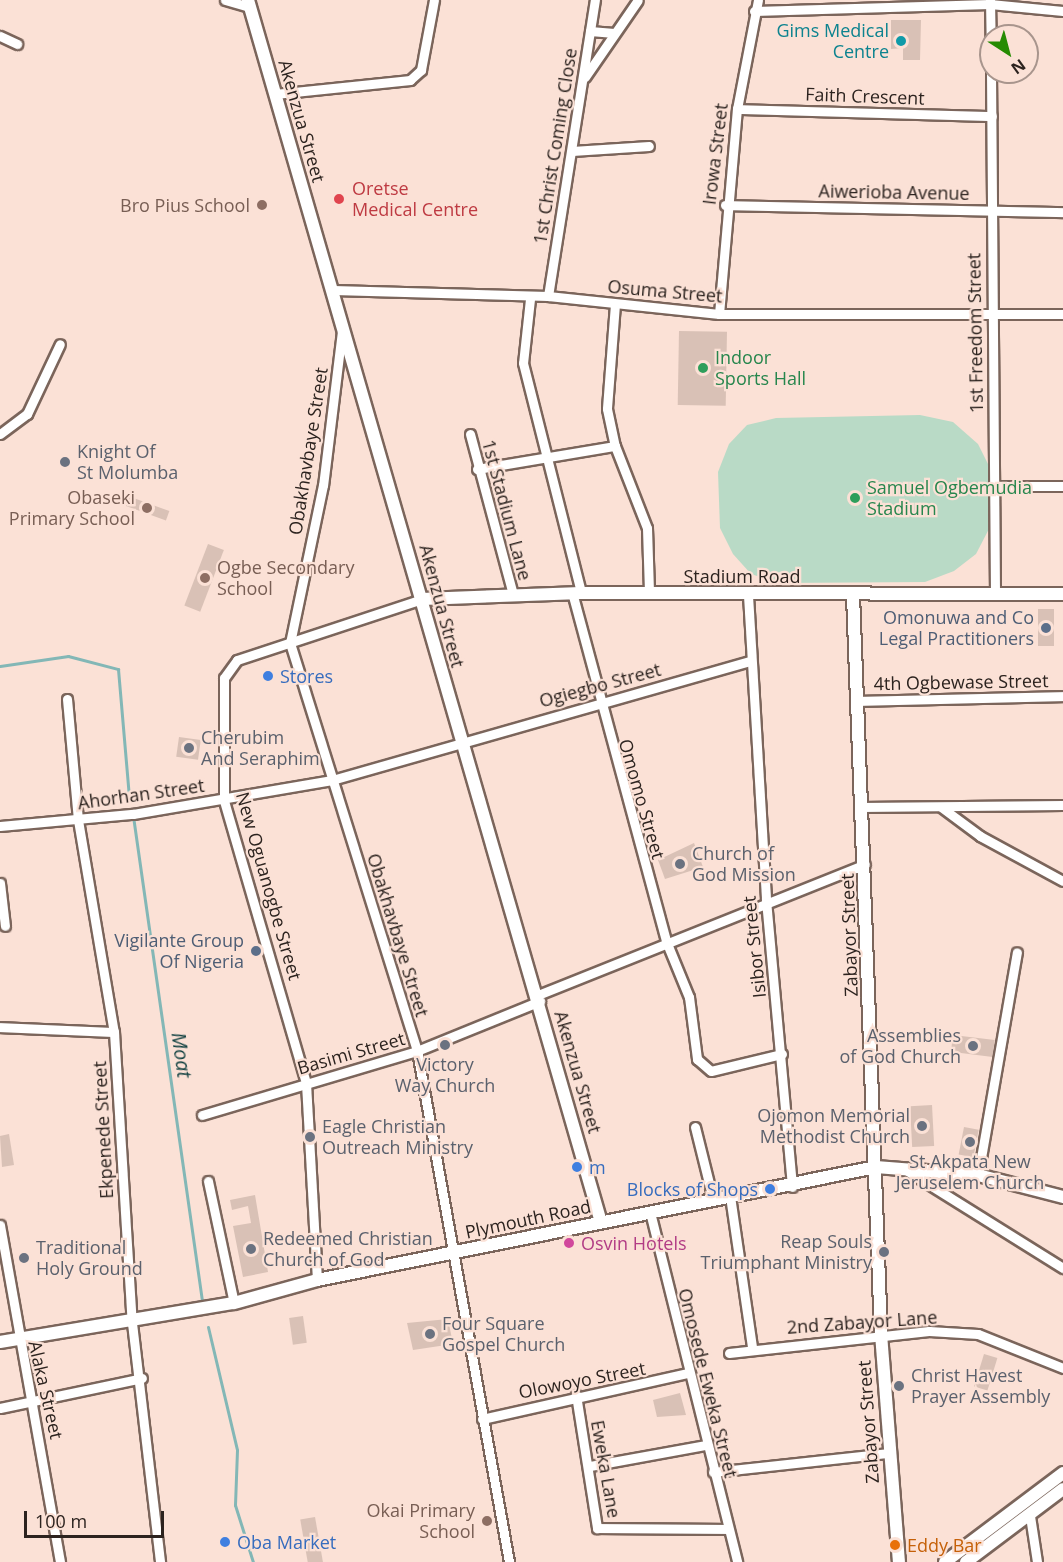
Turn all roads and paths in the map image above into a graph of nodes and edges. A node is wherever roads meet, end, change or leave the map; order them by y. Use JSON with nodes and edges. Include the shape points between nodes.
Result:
{"nodes":[{"id":1,"x":225,"y":0,"type":"edge"},
{"id":2,"x":434,"y":0,"type":"edge"},
{"id":3,"x":595,"y":0,"type":"edge"},
{"id":4,"x":638,"y":0,"type":"edge"},
{"id":5,"x":758,"y":0,"type":"edge"},
{"id":6,"x":990,"y":2,"type":"edge"},
{"id":7,"x":249,"y":4,"type":"edge"},
{"id":8,"x":754,"y":11,"type":"junction"},
{"id":9,"x":1063,"y":11,"type":"edge"},
{"id":10,"x":990,"y":24,"type":"edge"},
{"id":11,"x":590,"y":31,"type":"junction"},
{"id":12,"x":614,"y":33,"type":"junction"},
{"id":13,"x":0,"y":36,"type":"edge"},
{"id":14,"x":17,"y":44,"type":"dead end"},
{"id":15,"x":583,"y":80,"type":"junction"},
{"id":16,"x":991,"y":84,"type":"edge"},
{"id":17,"x":275,"y":94,"type":"junction"},
{"id":18,"x":737,"y":109,"type":"junction"},
{"id":19,"x":992,"y":116,"type":"junction"},
{"id":20,"x":649,"y":146,"type":"dead end"},
{"id":21,"x":572,"y":151,"type":"junction"},
{"id":22,"x":725,"y":205,"type":"junction"},
{"id":23,"x":988,"y":210,"type":"junction"},
{"id":24,"x":1063,"y":212,"type":"edge"},
{"id":25,"x":333,"y":290,"type":"junction"},
{"id":26,"x":548,"y":296,"type":"junction"},
{"id":27,"x":530,"y":299,"type":"junction"},
{"id":28,"x":615,"y":304,"type":"junction"},
{"id":29,"x":994,"y":311,"type":"junction"},
{"id":30,"x":718,"y":314,"type":"junction"},
{"id":31,"x":1063,"y":314,"type":"edge"},
{"id":32,"x":343,"y":323,"type":"junction"},
{"id":33,"x":60,"y":344,"type":"dead end"},
{"id":34,"x":0,"y":434,"type":"edge"},
{"id":35,"x":470,"y":434,"type":"dead end"},
{"id":36,"x":615,"y":446,"type":"junction"},
{"id":37,"x":543,"y":457,"type":"junction"},
{"id":38,"x":477,"y":469,"type":"junction"},
{"id":39,"x":996,"y":486,"type":"junction"},
{"id":40,"x":1063,"y":486,"type":"edge"},
{"id":41,"x":649,"y":593,"type":"junction"},
{"id":42,"x":995,"y":593,"type":"junction"},
{"id":43,"x":513,"y":594,"type":"junction"},
{"id":44,"x":577,"y":594,"type":"junction"},
{"id":45,"x":1063,"y":594,"type":"edge"},
{"id":46,"x":748,"y":595,"type":"junction"},
{"id":47,"x":853,"y":595,"type":"junction"},
{"id":48,"x":422,"y":599,"type":"junction"},
{"id":49,"x":290,"y":643,"type":"junction"},
{"id":50,"x":749,"y":661,"type":"junction"},
{"id":51,"x":1063,"y":696,"type":"edge"},
{"id":52,"x":67,"y":699,"type":"dead end"},
{"id":53,"x":859,"y":701,"type":"junction"},
{"id":54,"x":598,"y":702,"type":"junction"},
{"id":55,"x":460,"y":741,"type":"junction"},
{"id":56,"x":332,"y":780,"type":"junction"},
{"id":57,"x":224,"y":800,"type":"junction"},
{"id":58,"x":1063,"y":805,"type":"edge"},
{"id":59,"x":861,"y":807,"type":"junction"},
{"id":60,"x":941,"y":807,"type":"junction"},
{"id":61,"x":78,"y":820,"type":"junction"},
{"id":62,"x":0,"y":826,"type":"edge"},
{"id":63,"x":865,"y":864,"type":"junction"},
{"id":64,"x":1063,"y":881,"type":"edge"},
{"id":65,"x":0,"y":883,"type":"edge"},
{"id":66,"x":766,"y":900,"type":"junction"},
{"id":67,"x":5,"y":926,"type":"dead end"},
{"id":68,"x":666,"y":941,"type":"junction"},
{"id":69,"x":1017,"y":952,"type":"dead end"},
{"id":70,"x":539,"y":998,"type":"junction"},
{"id":71,"x":0,"y":1027,"type":"edge"},
{"id":72,"x":114,"y":1032,"type":"junction"},
{"id":73,"x":417,"y":1051,"type":"junction"},
{"id":74,"x":782,"y":1054,"type":"junction"},
{"id":75,"x":306,"y":1083,"type":"junction"},
{"id":76,"x":201,"y":1115,"type":"dead end"},
{"id":77,"x":695,"y":1127,"type":"dead end"},
{"id":78,"x":899,"y":1166,"type":"junction"},
{"id":79,"x":876,"y":1167,"type":"junction"},
{"id":80,"x":978,"y":1176,"type":"junction"},
{"id":81,"x":208,"y":1180,"type":"dead end"},
{"id":82,"x":792,"y":1187,"type":"junction"},
{"id":83,"x":730,"y":1196,"type":"junction"},
{"id":84,"x":1063,"y":1197,"type":"edge"},
{"id":85,"x":713,"y":1199,"type":"junction"},
{"id":86,"x":650,"y":1212,"type":"junction"},
{"id":87,"x":601,"y":1222,"type":"junction"},
{"id":88,"x":0,"y":1225,"type":"edge"},
{"id":89,"x":451,"y":1254,"type":"junction"},
{"id":90,"x":1063,"y":1268,"type":"edge"},
{"id":91,"x":317,"y":1280,"type":"junction"},
{"id":92,"x":234,"y":1303,"type":"junction"},
{"id":93,"x":132,"y":1323,"type":"junction"},
{"id":94,"x":881,"y":1334,"type":"junction"},
{"id":95,"x":18,"y":1338,"type":"junction"},
{"id":96,"x":0,"y":1342,"type":"edge"},
{"id":97,"x":752,"y":1347,"type":"junction"},
{"id":98,"x":729,"y":1353,"type":"dead end"},
{"id":99,"x":1063,"y":1368,"type":"edge"},
{"id":100,"x":687,"y":1374,"type":"junction"},
{"id":101,"x":142,"y":1378,"type":"junction"},
{"id":102,"x":576,"y":1395,"type":"junction"},
{"id":103,"x":35,"y":1401,"type":"junction"},
{"id":104,"x":0,"y":1408,"type":"edge"},
{"id":105,"x":482,"y":1419,"type":"junction"},
{"id":106,"x":706,"y":1446,"type":"junction"},
{"id":107,"x":887,"y":1453,"type":"junction"},
{"id":108,"x":590,"y":1466,"type":"junction"},
{"id":109,"x":713,"y":1472,"type":"junction"},
{"id":110,"x":1063,"y":1473,"type":"edge"},
{"id":111,"x":1063,"y":1489,"type":"edge"},
{"id":112,"x":1030,"y":1516,"type":"junction"},
{"id":113,"x":728,"y":1529,"type":"junction"},
{"id":114,"x":60,"y":1562,"type":"edge"},
{"id":115,"x":160,"y":1562,"type":"edge"},
{"id":116,"x":509,"y":1562,"type":"edge"},
{"id":117,"x":737,"y":1562,"type":"edge"},
{"id":118,"x":899,"y":1562,"type":"edge"},
{"id":119,"x":945,"y":1562,"type":"edge"},
{"id":120,"x":966,"y":1562,"type":"edge"},
{"id":121,"x":1036,"y":1562,"type":"edge"}],
"edges":[{"from":1,"to":7,"type":"street"},
{"from":2,"to":17,"type":"street","via":[[422,70],[410,80]]},
{"from":3,"to":11,"type":"street","name":"1st Christ Coming Close"},
{"from":4,"to":12,"type":"street"},
{"from":5,"to":8,"type":"street","name":"Irowa Street"},
{"from":6,"to":8,"type":"street"},
{"from":6,"to":9,"type":"street"},
{"from":6,"to":10,"type":"street"},
{"from":7,"to":17,"type":"street","name":"Akenzua Street"},
{"from":8,"to":18,"type":"street","name":"Irowa Street"},
{"from":11,"to":12,"type":"street"},
{"from":11,"to":15,"type":"street","name":"1st Christ Coming Close"},
{"from":12,"to":15,"type":"street"},
{"from":13,"to":14,"type":"street"},
{"from":15,"to":21,"type":"street","name":"1st Christ Coming Close"},
{"from":16,"to":19,"type":"street","name":"1st Freedom Street"},
{"from":17,"to":25,"type":"street","name":"Akenzua Street"},
{"from":18,"to":19,"type":"street","name":"Faith Crescent"},
{"from":18,"to":22,"type":"street","name":"Irowa Street"},
{"from":19,"to":23,"type":"street","name":"1st Freedom Street"},
{"from":20,"to":21,"type":"street"},
{"from":21,"to":26,"type":"street","name":"1st Christ Coming Close"},
{"from":22,"to":23,"type":"street","name":"Aiwerioba Avenue"},
{"from":22,"to":30,"type":"street","name":"Irowa Street"},
{"from":23,"to":24,"type":"street","name":"Aiwerioba Avenue"},
{"from":23,"to":29,"type":"street","name":"1st Freedom Street"},
{"from":25,"to":27,"type":"street","name":"Osuma Street"},
{"from":25,"to":32,"type":"street","name":"Akenzua Street"},
{"from":26,"to":27,"type":"street","name":"Osuma Street"},
{"from":26,"to":28,"type":"street","name":"Osuma Street"},
{"from":27,"to":37,"type":"street","name":"Omomo Street","via":[[523,363]]},
{"from":28,"to":30,"type":"street","name":"Osuma Street"},
{"from":28,"to":36,"type":"street","via":[[607,409]]},
{"from":29,"to":30,"type":"street","name":"Osuma Street"},
{"from":29,"to":31,"type":"street","name":"Osuma Street"},
{"from":29,"to":39,"type":"street","name":"1st Freedom Street"},
{"from":32,"to":48,"type":"street","name":"Akenzua Street"},
{"from":32,"to":49,"type":"street","name":"Obakhavbaye Street","via":[[323,484]]},
{"from":33,"to":34,"type":"street","via":[[27,414]]},
{"from":35,"to":38,"type":"street","name":"1st Stadium Lane"},
{"from":36,"to":37,"type":"street"},
{"from":36,"to":41,"type":"street","via":[[647,528]]},
{"from":37,"to":38,"type":"street"},
{"from":37,"to":44,"type":"street","name":"Omomo Street"},
{"from":38,"to":43,"type":"street","name":"1st Stadium Lane"},
{"from":39,"to":40,"type":"street"},
{"from":39,"to":42,"type":"street","name":"1st Freedom Street"},
{"from":41,"to":44,"type":"street","name":"Stadium Road"},
{"from":41,"to":46,"type":"street","name":"Stadium Road"},
{"from":42,"to":45,"type":"street","name":"Stadium Road"},
{"from":42,"to":47,"type":"street","name":"Stadium Road"},
{"from":43,"to":44,"type":"street","name":"Stadium Road"},
{"from":43,"to":48,"type":"street","name":"Stadium Road"},
{"from":44,"to":54,"type":"street","name":"Omomo Street"},
{"from":46,"to":47,"type":"street","name":"Stadium Road"},
{"from":46,"to":50,"type":"street","name":"Isibor Street"},
{"from":47,"to":53,"type":"street","name":"Zabayor Street"},
{"from":48,"to":49,"type":"street","name":"New Oguanogbe Street"},
{"from":48,"to":55,"type":"street","name":"Akenzua Street"},
{"from":49,"to":56,"type":"street","name":"Obakhavbaye Street"},
{"from":49,"to":57,"type":"street","name":"New Oguanogbe Street","via":[[237,660],[225,678]]},
{"from":50,"to":54,"type":"street","name":"Ogiegbo Street"},
{"from":50,"to":66,"type":"street","name":"Isibor Street"},
{"from":51,"to":53,"type":"street","name":"4th Ogbewase Street"},
{"from":52,"to":61,"type":"street","name":"Ekpenede Street"},
{"from":53,"to":59,"type":"street","name":"Zabayor Street"},
{"from":54,"to":55,"type":"street","name":"Ogiegbo Street"},
{"from":54,"to":68,"type":"street","name":"Omomo Street"},
{"from":55,"to":56,"type":"street","name":"Ahorhan Street"},
{"from":55,"to":70,"type":"street","name":"Akenzua Street"},
{"from":56,"to":57,"type":"street","name":"Ahorhan Street"},
{"from":56,"to":73,"type":"street","name":"Obakhavbaye Street"},
{"from":57,"to":61,"type":"street","name":"Ahorhan Street"},
{"from":57,"to":75,"type":"street","name":"New Oguanogbe Street"},
{"from":58,"to":60,"type":"street"},
{"from":59,"to":60,"type":"street"},
{"from":59,"to":63,"type":"street","name":"Zabayor Street"},
{"from":60,"to":64,"type":"street","via":[[980,836]]},
{"from":61,"to":62,"type":"street","name":"Ahorhan Street"},
{"from":61,"to":72,"type":"street","name":"Ekpenede Street"},
{"from":63,"to":66,"type":"street","name":"Basimi Street"},
{"from":63,"to":79,"type":"street","name":"Zabayor Street"},
{"from":65,"to":67,"type":"street"},
{"from":66,"to":68,"type":"street","name":"Basimi Street"},
{"from":66,"to":74,"type":"street","name":"Isibor Street"},
{"from":68,"to":70,"type":"street","name":"Basimi Street"},
{"from":68,"to":74,"type":"street","name":"Omomo Street","via":[[689,997],[697,1059],[711,1071]]},
{"from":69,"to":80,"type":"street"},
{"from":70,"to":73,"type":"street","name":"Basimi Street"},
{"from":70,"to":87,"type":"street","name":"Akenzua Street"},
{"from":71,"to":72,"type":"street"},
{"from":72,"to":93,"type":"street","name":"Ekpenede Street"},
{"from":73,"to":75,"type":"street","name":"Basimi Street"},
{"from":73,"to":89,"type":"street","name":"Obakhavbaye Street"},
{"from":74,"to":82,"type":"street","name":"Isibor Street"},
{"from":75,"to":76,"type":"street","name":"Basimi Street"},
{"from":75,"to":91,"type":"street","name":"New Oguanogbe Street"},
{"from":77,"to":85,"type":"street"},
{"from":78,"to":79,"type":"street","name":"Plymouth Road"},
{"from":78,"to":80,"type":"street","name":"Plymouth Road"},
{"from":78,"to":90,"type":"street"},
{"from":79,"to":82,"type":"street","name":"Plymouth Road"},
{"from":79,"to":94,"type":"street","name":"Zabayor Street"},
{"from":80,"to":84,"type":"street","name":"Plymouth Road"},
{"from":81,"to":92,"type":"street"},
{"from":82,"to":83,"type":"street","name":"Plymouth Road"},
{"from":83,"to":85,"type":"street","name":"Plymouth Road"},
{"from":83,"to":97,"type":"street"},
{"from":85,"to":86,"type":"street","name":"Plymouth Road"},
{"from":86,"to":87,"type":"street","name":"Plymouth Road"},
{"from":86,"to":100,"type":"street","name":"Omosede Eweka Street"},
{"from":87,"to":89,"type":"street","name":"Plymouth Road"},
{"from":88,"to":95,"type":"street","name":"Alaka Street"},
{"from":89,"to":91,"type":"street","name":"Plymouth Road"},
{"from":89,"to":105,"type":"street","name":"Obakhavbaye Street"},
{"from":91,"to":92,"type":"street","name":"Plymouth Road"},
{"from":92,"to":93,"type":"street","name":"Plymouth Road"},
{"from":93,"to":95,"type":"street","name":"Plymouth Road"},
{"from":93,"to":101,"type":"street","name":"Ekpenede Street"},
{"from":94,"to":97,"type":"street","name":"2nd Zabayor Lane"},
{"from":94,"to":99,"type":"street","name":"2nd Zabayor Lane","via":[[978,1335]]},
{"from":94,"to":107,"type":"street","name":"Zabayor Street"},
{"from":95,"to":96,"type":"street","name":"Plymouth Road"},
{"from":95,"to":103,"type":"street","name":"Alaka Street"},
{"from":97,"to":98,"type":"street","name":"2nd Zabayor Lane"},
{"from":100,"to":102,"type":"street","name":"Olowoyo Street","via":[[633,1389]]},
{"from":100,"to":106,"type":"street","name":"Omosede Eweka Street"},
{"from":101,"to":103,"type":"street"},
{"from":101,"to":115,"type":"street","name":"Ekpenede Street"},
{"from":102,"to":105,"type":"street","name":"Olowoyo Street"},
{"from":102,"to":108,"type":"street","name":"Eweka Lane"},
{"from":103,"to":104,"type":"street"},
{"from":103,"to":114,"type":"street","name":"Alaka Street"},
{"from":105,"to":116,"type":"street","name":"Obakhavbaye Street"},
{"from":106,"to":108,"type":"street"},
{"from":106,"to":109,"type":"street","name":"Omosede Eweka Street"},
{"from":107,"to":109,"type":"street"},
{"from":107,"to":118,"type":"street","name":"Zabayor Street"},
{"from":108,"to":113,"type":"street","name":"Eweka Lane","via":[[597,1528]]},
{"from":109,"to":113,"type":"street","name":"Omosede Eweka Street"},
{"from":110,"to":119,"type":"street"},
{"from":111,"to":112,"type":"street"},
{"from":112,"to":120,"type":"street"},
{"from":112,"to":121,"type":"street"},
{"from":113,"to":117,"type":"street","name":"Omosede Eweka Street"}]}
